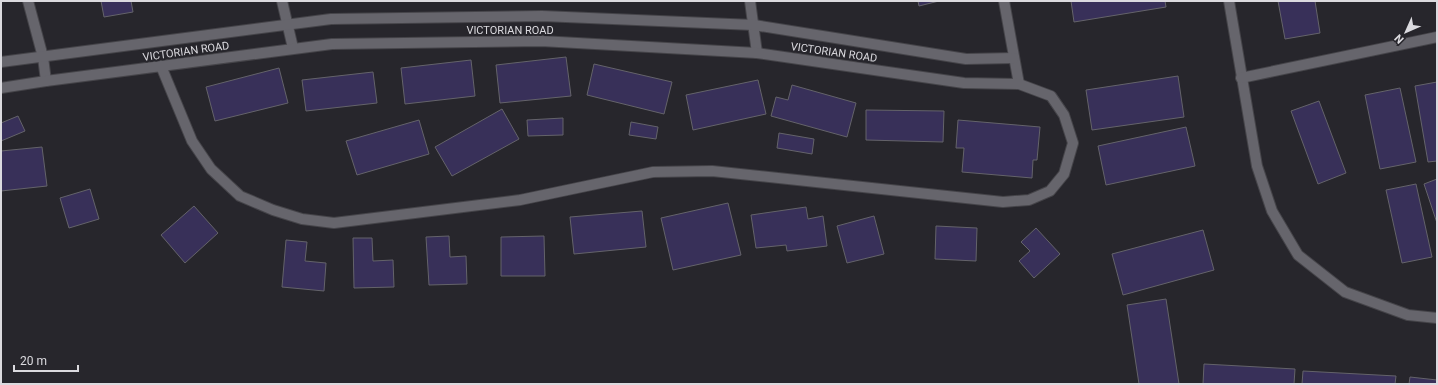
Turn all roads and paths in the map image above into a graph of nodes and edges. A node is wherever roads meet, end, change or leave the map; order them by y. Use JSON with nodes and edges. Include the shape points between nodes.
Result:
{"nodes":[{"id":1,"x":28,"y":1,"type":"edge"},
{"id":2,"x":282,"y":1,"type":"edge"},
{"id":3,"x":750,"y":1,"type":"edge"},
{"id":4,"x":1004,"y":1,"type":"edge"},
{"id":5,"x":1229,"y":1,"type":"edge"},
{"id":6,"x":286,"y":24,"type":"junction"},
{"id":7,"x":754,"y":25,"type":"junction"},
{"id":8,"x":1437,"y":37,"type":"edge"},
{"id":9,"x":293,"y":48,"type":"junction"},
{"id":10,"x":757,"y":53,"type":"junction"},
{"id":11,"x":42,"y":57,"type":"junction"},
{"id":12,"x":1014,"y":58,"type":"junction"},
{"id":13,"x":1,"y":62,"type":"edge"},
{"id":14,"x":161,"y":66,"type":"junction"},
{"id":15,"x":1241,"y":78,"type":"junction"},
{"id":16,"x":46,"y":81,"type":"junction"},
{"id":17,"x":1019,"y":84,"type":"junction"},
{"id":18,"x":1,"y":88,"type":"edge"},
{"id":19,"x":1437,"y":318,"type":"edge"}],
"edges":[{"from":1,"to":11,"type":"lane"},
{"from":2,"to":6,"type":"lane"},
{"from":3,"to":7,"type":"lane"},
{"from":4,"to":12,"type":"lane"},
{"from":5,"to":15,"type":"lane"},
{"from":6,"to":7,"type":"lane","name":"VICTORIAN ROAD","via":[[331,19],[542,16]]},
{"from":6,"to":9,"type":"lane"},
{"from":6,"to":11,"type":"lane","name":"VICTORIAN ROAD"},
{"from":7,"to":10,"type":"lane"},
{"from":7,"to":12,"type":"lane","name":"VICTORIAN ROAD","via":[[966,59]]},
{"from":8,"to":15,"type":"lane"},
{"from":9,"to":10,"type":"lane","name":"VICTORIAN ROAD","via":[[332,44],[541,41]]},
{"from":9,"to":14,"type":"lane","name":"VICTORIAN ROAD"},
{"from":10,"to":17,"type":"lane","name":"VICTORIAN ROAD","via":[[964,83]]},
{"from":11,"to":13,"type":"lane","name":"VICTORIAN ROAD"},
{"from":11,"to":16,"type":"lane"},
{"from":12,"to":17,"type":"lane"},
{"from":14,"to":16,"type":"lane","name":"VICTORIAN ROAD"},
{"from":14,"to":17,"type":"lane","name":"VICTORIAN ROAD","via":[[192,141],[211,169],[240,196],[302,219],[334,223],[520,200],[653,172],[712,171],[1003,202],[1029,200],[1050,191],[1064,174],[1073,143],[1064,115],[1051,96]]},
{"from":15,"to":19,"type":"lane","via":[[1258,166],[1272,211],[1298,255],[1345,292],[1408,315]]},
{"from":16,"to":18,"type":"lane","name":"VICTORIAN ROAD"}]}
